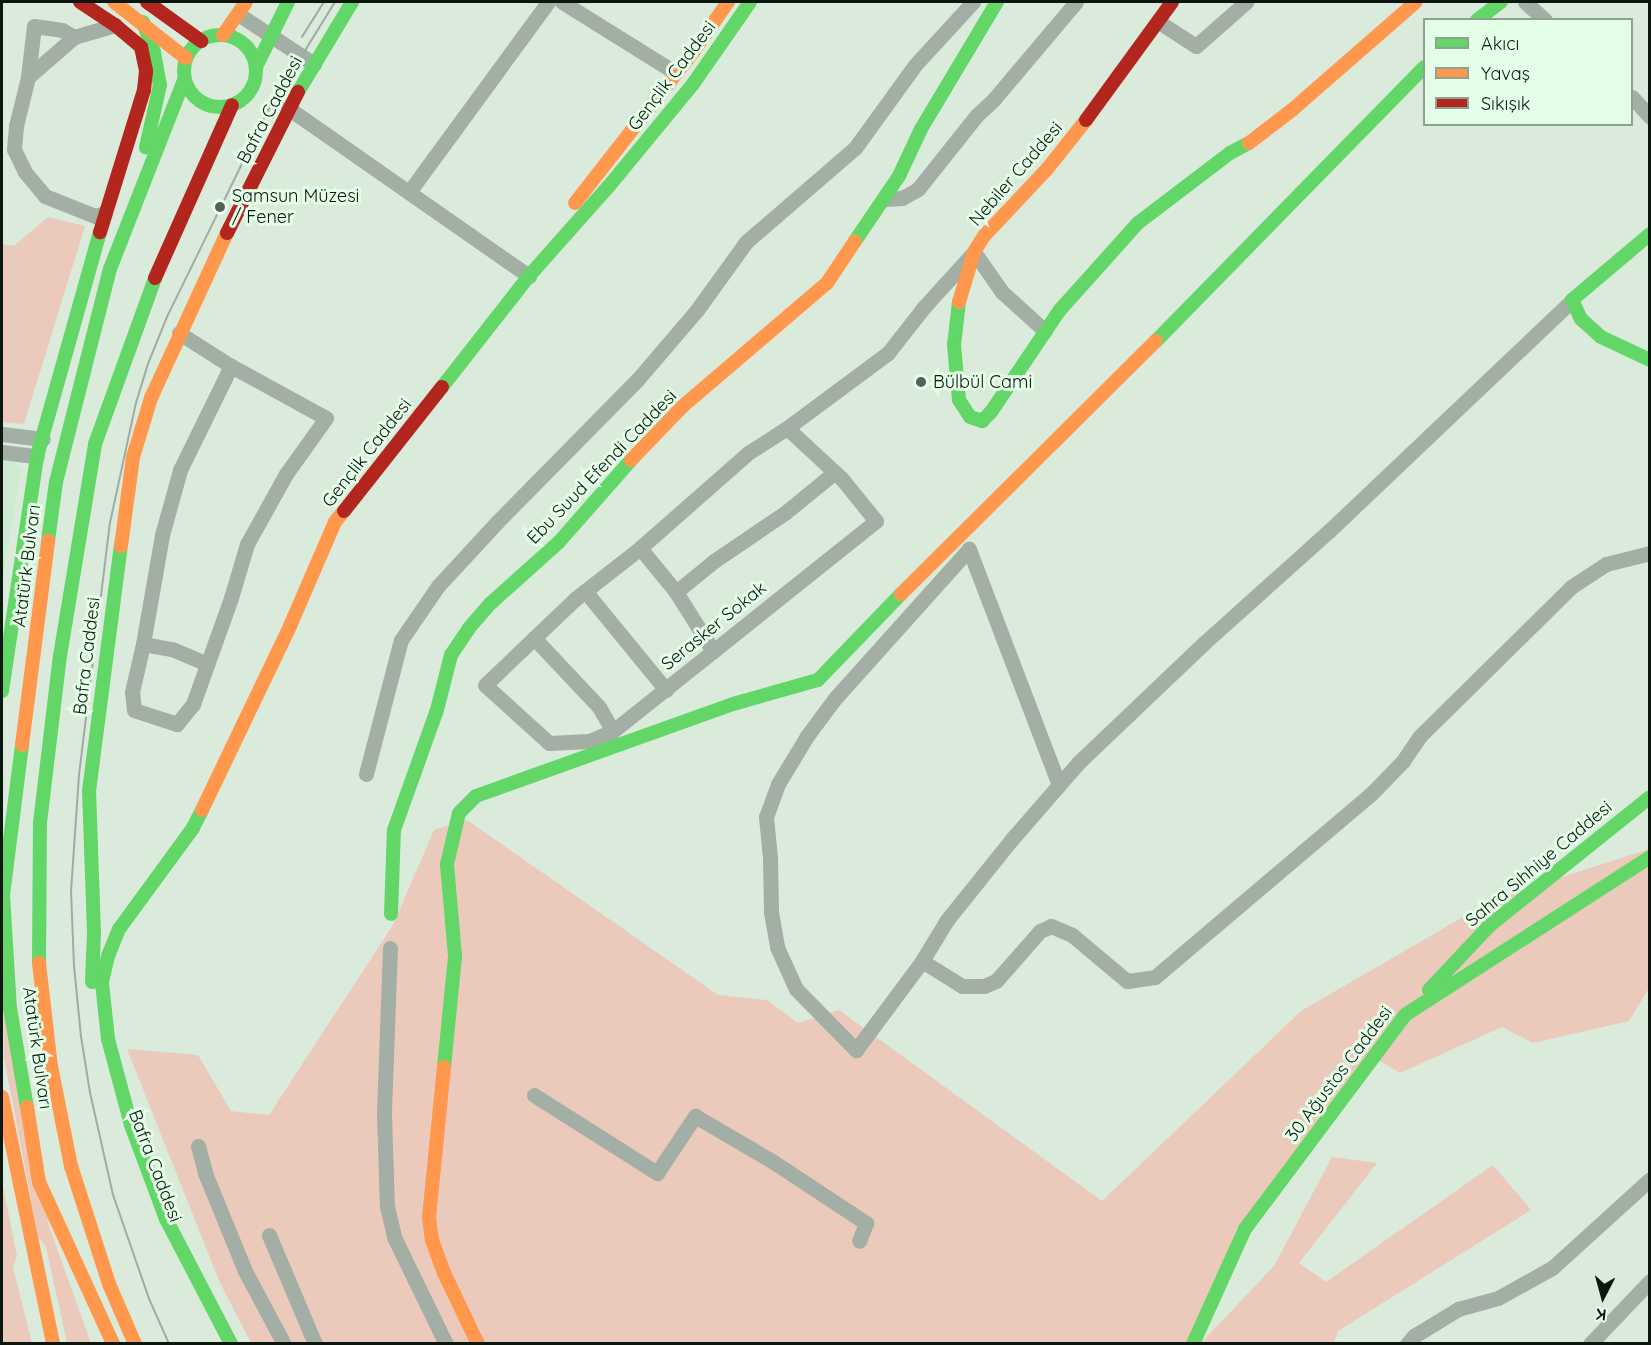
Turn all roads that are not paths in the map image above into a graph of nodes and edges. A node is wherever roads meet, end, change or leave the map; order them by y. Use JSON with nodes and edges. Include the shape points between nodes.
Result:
{"nodes":[{"id":1,"x":80,"y":2,"type":"edge"},
{"id":2,"x":114,"y":2,"type":"edge"},
{"id":3,"x":147,"y":2,"type":"edge"},
{"id":4,"x":288,"y":2,"type":"edge"},
{"id":5,"x":352,"y":2,"type":"edge"},
{"id":6,"x":548,"y":2,"type":"edge"},
{"id":7,"x":562,"y":2,"type":"edge"},
{"id":8,"x":728,"y":2,"type":"edge"},
{"id":9,"x":750,"y":2,"type":"edge"},
{"id":10,"x":974,"y":2,"type":"edge"},
{"id":11,"x":997,"y":2,"type":"edge"},
{"id":12,"x":1076,"y":2,"type":"edge"},
{"id":13,"x":1172,"y":2,"type":"edge"},
{"id":14,"x":1246,"y":2,"type":"edge"},
{"id":15,"x":1416,"y":2,"type":"edge"},
{"id":16,"x":1501,"y":2,"type":"edge"},
{"id":17,"x":1525,"y":2,"type":"edge"},
{"id":18,"x":242,"y":8,"type":"edge"},
{"id":19,"x":1480,"y":18,"type":"edge"},
{"id":20,"x":1543,"y":18,"type":"edge"},
{"id":21,"x":143,"y":22,"type":"junction"},
{"id":22,"x":1159,"y":22,"type":"junction"},
{"id":23,"x":115,"y":24,"type":"junction"},
{"id":24,"x":223,"y":35,"type":"junction"},
{"id":25,"x":271,"y":36,"type":"junction"},
{"id":26,"x":74,"y":38,"type":"junction"},
{"id":27,"x":201,"y":40,"type":"junction"},
{"id":28,"x":186,"y":58,"type":"junction"},
{"id":29,"x":314,"y":64,"type":"junction"},
{"id":30,"x":256,"y":66,"type":"junction"},
{"id":31,"x":1423,"y":69,"type":"edge"},
{"id":32,"x":676,"y":73,"type":"junction"},
{"id":33,"x":28,"y":77,"type":"junction"},
{"id":34,"x":184,"y":80,"type":"junction"},
{"id":35,"x":1633,"y":98,"type":"edge"},
{"id":36,"x":232,"y":105,"type":"junction"},
{"id":37,"x":288,"y":108,"type":"junction"},
{"id":38,"x":1650,"y":117,"type":"edge"},
{"id":39,"x":409,"y":192,"type":"junction"},
{"id":40,"x":884,"y":198,"type":"junction"},
{"id":41,"x":105,"y":213,"type":"junction"},
{"id":42,"x":1650,"y":234,"type":"edge"},
{"id":43,"x":974,"y":252,"type":"junction"},
{"id":44,"x":110,"y":269,"type":"junction"},
{"id":45,"x":524,"y":272,"type":"junction"},
{"id":46,"x":1572,"y":300,"type":"junction"},
{"id":47,"x":1045,"y":331,"type":"junction"},
{"id":48,"x":179,"y":333,"type":"junction"},
{"id":49,"x":1650,"y":360,"type":"edge"},
{"id":50,"x":231,"y":366,"type":"junction"},
{"id":51,"x":787,"y":428,"type":"junction"},
{"id":52,"x":2,"y":434,"type":"edge"},
{"id":53,"x":43,"y":439,"type":"junction"},
{"id":54,"x":2,"y":452,"type":"edge"},
{"id":55,"x":37,"y":456,"type":"junction"},
{"id":56,"x":835,"y":472,"type":"junction"},
{"id":57,"x":640,"y":548,"type":"junction"},
{"id":58,"x":1650,"y":553,"type":"edge"},
{"id":59,"x":585,"y":591,"type":"junction"},
{"id":60,"x":676,"y":592,"type":"junction"},
{"id":61,"x":534,"y":638,"type":"junction"},
{"id":62,"x":142,"y":644,"type":"junction"},
{"id":63,"x":713,"y":651,"type":"junction"},
{"id":64,"x":207,"y":664,"type":"junction"},
{"id":65,"x":666,"y":690,"type":"junction"},
{"id":66,"x":2,"y":691,"type":"edge"},
{"id":67,"x":613,"y":731,"type":"junction"},
{"id":68,"x":366,"y":774,"type":"dead end"},
{"id":69,"x":1059,"y":785,"type":"junction"},
{"id":70,"x":1650,"y":797,"type":"edge"},
{"id":71,"x":1650,"y":857,"type":"edge"},
{"id":72,"x":120,"y":904,"type":"dead end"},
{"id":73,"x":390,"y":914,"type":"dead end"},
{"id":74,"x":105,"y":919,"type":"dead end"},
{"id":75,"x":94,"y":933,"type":"junction"},
{"id":76,"x":390,"y":948,"type":"dead end"},
{"id":77,"x":922,"y":961,"type":"junction"},
{"id":78,"x":102,"y":983,"type":"joint"},
{"id":79,"x":1405,"y":1015,"type":"junction"},
{"id":80,"x":534,"y":1095,"type":"dead end"},
{"id":81,"x":2,"y":1096,"type":"edge"},
{"id":82,"x":198,"y":1146,"type":"dead end"},
{"id":83,"x":1650,"y":1179,"type":"edge"},
{"id":84,"x":268,"y":1235,"type":"dead end"},
{"id":85,"x":859,"y":1241,"type":"dead end"},
{"id":86,"x":1650,"y":1281,"type":"edge"},
{"id":87,"x":53,"y":1344,"type":"edge"},
{"id":88,"x":113,"y":1344,"type":"edge"},
{"id":89,"x":135,"y":1344,"type":"edge"},
{"id":90,"x":217,"y":1344,"type":"edge"},
{"id":91,"x":231,"y":1344,"type":"edge"},
{"id":92,"x":284,"y":1344,"type":"edge"},
{"id":93,"x":315,"y":1344,"type":"edge"},
{"id":94,"x":446,"y":1344,"type":"edge"},
{"id":95,"x":478,"y":1344,"type":"edge"},
{"id":96,"x":1193,"y":1344,"type":"edge"},
{"id":97,"x":1407,"y":1344,"type":"edge"},
{"id":98,"x":1590,"y":1344,"type":"edge"}],
"edges":[{"from":1,"to":23,"type":"main road"},
{"from":2,"to":21,"type":"main road"},
{"from":3,"to":27,"type":"main road"},
{"from":4,"to":25,"type":"main road","name":"Atatürk Bulvarı"},
{"from":5,"to":29,"type":"main road","name":"Bafra Caddesi"},
{"from":6,"to":39,"type":"street"},
{"from":7,"to":32,"type":"street"},
{"from":8,"to":32,"type":"main road","name":"Gençlik Caddesi"},
{"from":9,"to":45,"type":"main road","name":"Gençlik Caddesi","via":[[693,84],[609,186]]},
{"from":10,"to":68,"type":"street","via":[[915,66],[855,148],[746,242],[697,310],[638,379],[438,586],[401,640]]},
{"from":11,"to":40,"type":"main road","name":"Ebu Suud Efendi Caddesi"},
{"from":12,"to":40,"type":"street","via":[[918,189],[902,198]]},
{"from":13,"to":22,"type":"main road","name":"Nebiler Caddesi"},
{"from":14,"to":22,"type":"street","via":[[1196,46]]},
{"from":15,"to":47,"type":"main road","via":[[1276,123],[1138,224]]},
{"from":16,"to":19,"type":"main road"},
{"from":17,"to":20,"type":"street"},
{"from":18,"to":24,"type":"main road"},
{"from":18,"to":25,"type":"street"},
{"from":21,"to":28,"type":"main road"},
{"from":21,"to":44,"type":"main road","via":[[160,85]]},
{"from":22,"to":43,"type":"main road","name":"Nebiler Caddesi","via":[[1048,168],[984,236]]},
{"from":23,"to":26,"type":"street"},
{"from":23,"to":41,"type":"main road","via":[[141,47],[146,71],[144,90]]},
{"from":24,"to":27,"type":"main road"},
{"from":24,"to":30,"type":"main road","via":[[245,45]]},
{"from":25,"to":29,"type":"street"},
{"from":25,"to":30,"type":"main road","name":"Atatürk Bulvarı"},
{"from":26,"to":33,"type":"street"},
{"from":26,"to":33,"type":"street","via":[[62,30],[34,26]]},
{"from":27,"to":28,"type":"main road"},
{"from":28,"to":34,"type":"main road","name":"Atatürk Bulvarı"},
{"from":29,"to":37,"type":"main road","name":"Bafra Caddesi"},
{"from":30,"to":36,"type":"main road","name":"Atatürk Bulvarı","via":[[251,90]]},
{"from":31,"to":95,"type":"main road","via":[[818,680],[733,704],[476,796],[459,813],[447,864],[455,956],[429,1216],[432,1240],[444,1273]]},
{"from":32,"to":45,"type":"main road","name":"Gençlik Caddesi"},
{"from":33,"to":41,"type":"street","via":[[14,149],[26,172],[45,196],[95,216]]},
{"from":34,"to":36,"type":"main road","via":[[198,100],[220,108]]},
{"from":34,"to":44,"type":"main road","name":"Atatürk Bulvarı"},
{"from":35,"to":38,"type":"street"},
{"from":36,"to":89,"type":"main road","name":"Atatürk Bulvarı","via":[[159,266],[95,444],[60,656],[40,823],[38,956],[51,1066],[71,1166],[109,1284]]},
{"from":37,"to":39,"type":"street"},
{"from":37,"to":48,"type":"main road","name":"Bafra Caddesi"},
{"from":39,"to":45,"type":"street"},
{"from":40,"to":73,"type":"main road","name":"Ebu Suud Efendi Caddesi","via":[[827,283],[683,406],[559,542],[469,628],[451,655],[437,710],[394,830]]},
{"from":41,"to":53,"type":"main road"},
{"from":42,"to":46,"type":"main road"},
{"from":43,"to":47,"type":"street","via":[[1002,292]]},
{"from":43,"to":47,"type":"main road","name":"Nebiler Caddesi","via":[[959,303],[954,345],[959,400],[970,417],[982,421],[991,412]]},
{"from":43,"to":51,"type":"street","via":[[888,353]]},
{"from":44,"to":88,"type":"main road","name":"Atatürk Bulvarı","via":[[56,482],[3,895],[10,1008],[39,1182]]},
{"from":45,"to":72,"type":"main road","name":"Gençlik Caddesi","via":[[327,520],[190,818],[148,876]]},
{"from":45,"to":78,"type":"main road","name":"Gençlik Caddesi","via":[[335,522],[193,828],[119,929]]},
{"from":46,"to":49,"type":"main road","via":[[1581,319],[1601,337]]},
{"from":46,"to":69,"type":"street","via":[[1330,530],[1135,707]]},
{"from":48,"to":50,"type":"street"},
{"from":48,"to":75,"type":"main road","name":"Bafra Caddesi","via":[[151,398],[133,457],[122,527],[89,791]]},
{"from":50,"to":62,"type":"street","via":[[180,470],[162,535]]},
{"from":50,"to":64,"type":"street","via":[[326,418],[286,474],[247,543]]},
{"from":51,"to":56,"type":"street"},
{"from":51,"to":57,"type":"street","via":[[748,453]]},
{"from":52,"to":53,"type":"street"},
{"from":53,"to":55,"type":"main road"},
{"from":54,"to":55,"type":"street"},
{"from":55,"to":66,"type":"main road"},
{"from":56,"to":60,"type":"street"},
{"from":56,"to":63,"type":"street","name":"Serasker Sokak","via":[[876,521]]},
{"from":57,"to":59,"type":"street"},
{"from":57,"to":60,"type":"street"},
{"from":58,"to":77,"type":"street","via":[[1606,564],[1571,587],[1419,737],[1403,761],[1371,794],[1155,977],[1127,981],[1072,935],[1051,926],[1041,931],[996,981],[984,986],[962,986]]},
{"from":59,"to":61,"type":"street"},
{"from":59,"to":65,"type":"street"},
{"from":60,"to":63,"type":"street"},
{"from":61,"to":67,"type":"street","via":[[599,707]]},
{"from":61,"to":67,"type":"street","name":"Serasker Sokak","via":[[485,685],[549,743],[589,741]]},
{"from":62,"to":64,"type":"street","via":[[172,649]]},
{"from":62,"to":64,"type":"street","via":[[132,692],[134,711],[177,724],[193,704]]},
{"from":63,"to":65,"type":"street","name":"Serasker Sokak"},
{"from":65,"to":67,"type":"street","name":"Serasker Sokak"},
{"from":69,"to":77,"type":"street","via":[[947,920]]},
{"from":69,"to":77,"type":"street","via":[[969,549],[836,697],[778,784],[765,817],[777,948],[796,989],[856,1050]]},
{"from":70,"to":79,"type":"main road","name":"Sahra Sıhhiye Caddesi","via":[[1489,926]]},
{"from":71,"to":79,"type":"main road","name":"30 Ağustos Caddesi"},
{"from":74,"to":75,"type":"main road"},
{"from":75,"to":90,"type":"main road","name":"Bafra Caddesi","via":[[93,1009],[117,1126],[172,1258]]},
{"from":76,"to":94,"type":"street","via":[[384,1113],[387,1206],[394,1237]]},
{"from":78,"to":91,"type":"main road","name":"Bafra Caddesi","via":[[108,1039],[131,1125],[166,1219]]},
{"from":79,"to":96,"type":"main road","name":"30 Ağustos Caddesi","via":[[1245,1229]]},
{"from":80,"to":85,"type":"street","via":[[657,1173],[695,1116],[866,1223]]},
{"from":81,"to":87,"type":"main road","via":[[43,1314]]},
{"from":82,"to":92,"type":"street","via":[[245,1271]]},
{"from":83,"to":97,"type":"street","via":[[1552,1268],[1498,1298],[1458,1309]]},
{"from":84,"to":93,"type":"street"},
{"from":86,"to":98,"type":"street"}]}
